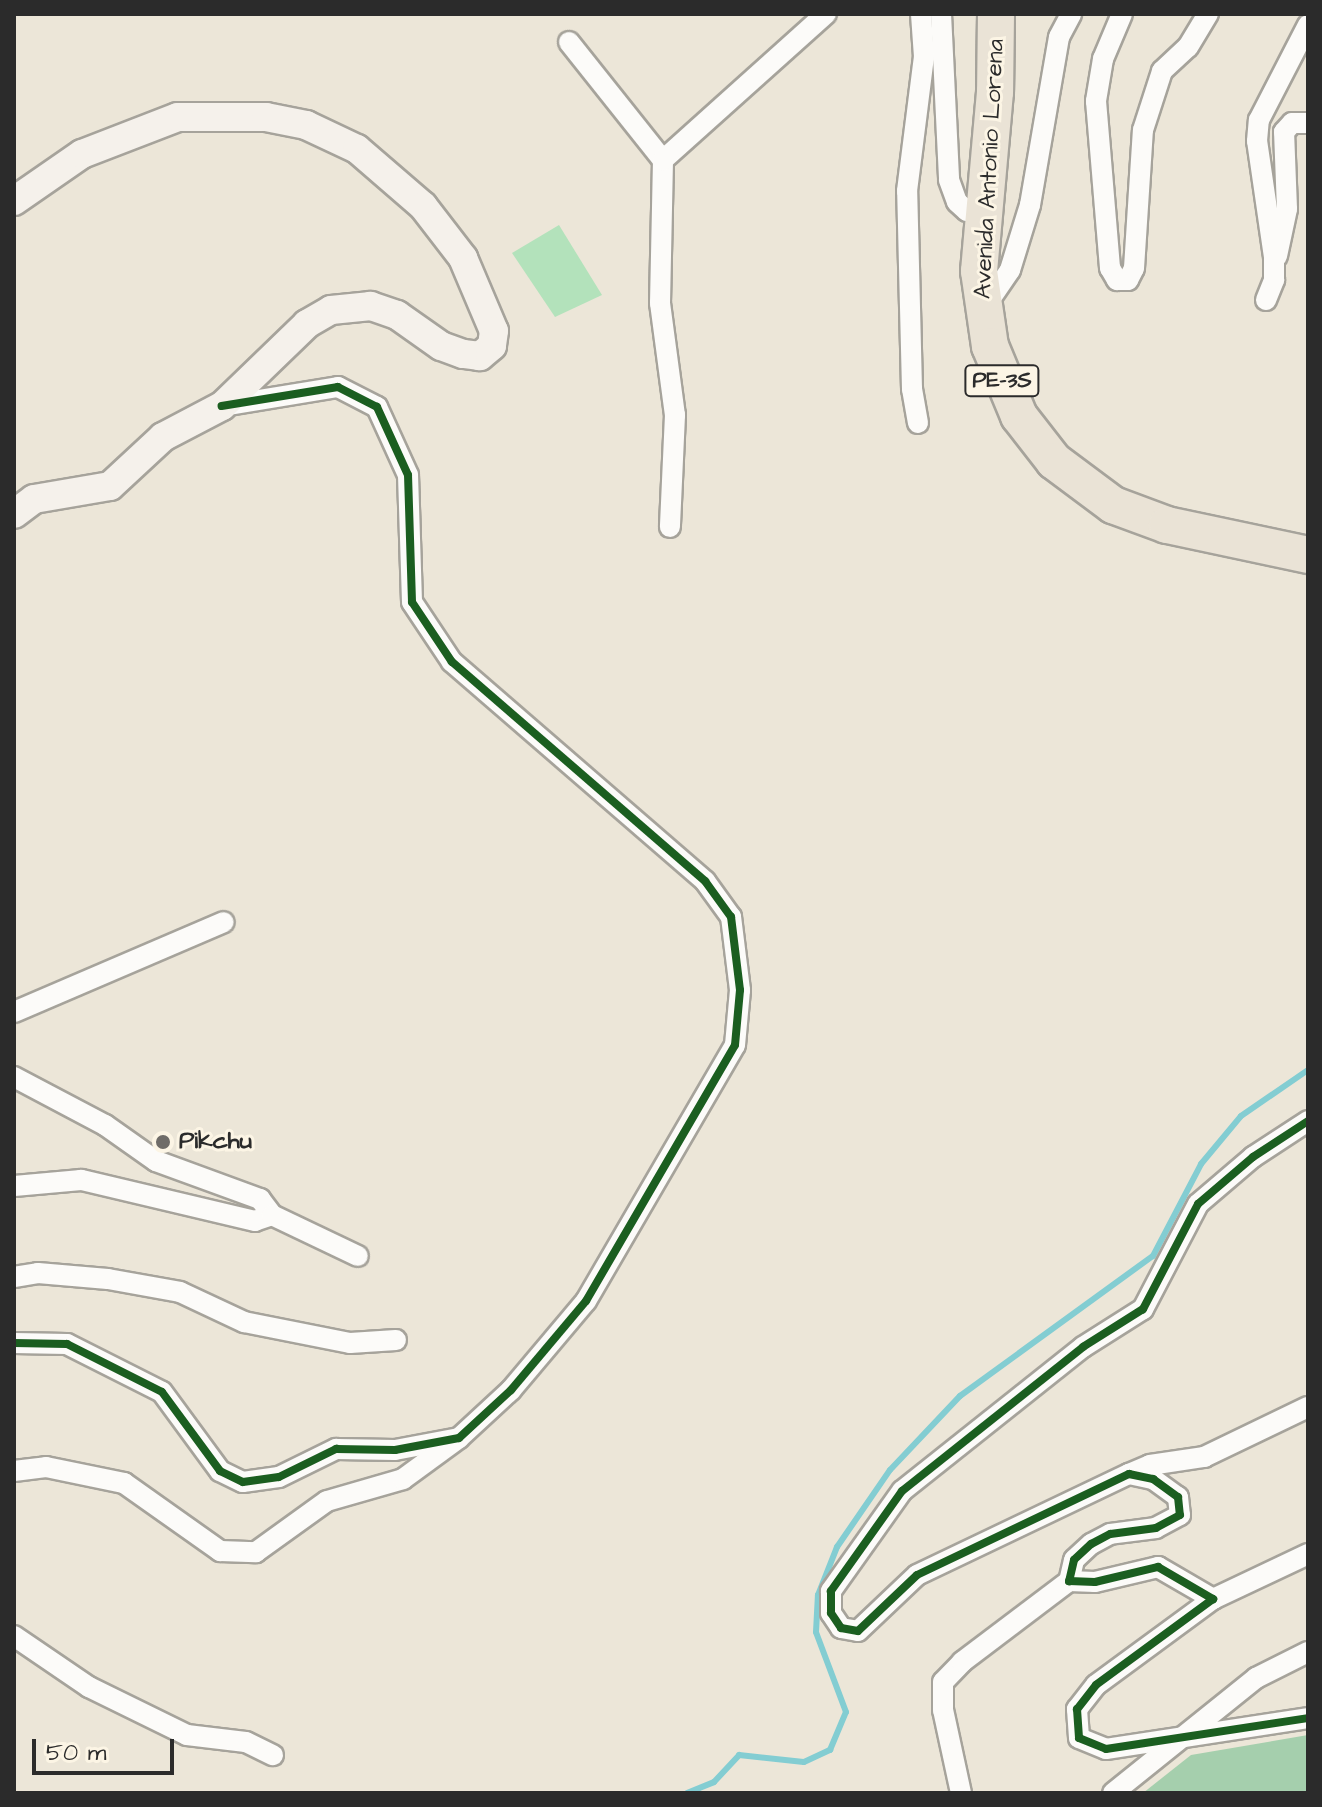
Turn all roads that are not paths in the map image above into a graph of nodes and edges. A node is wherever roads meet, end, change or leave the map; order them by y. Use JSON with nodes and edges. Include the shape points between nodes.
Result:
{"nodes":[{"id":1,"x":826,"y":14,"type":"edge"},
{"id":2,"x":921,"y":14,"type":"edge"},
{"id":3,"x":941,"y":14,"type":"edge"},
{"id":4,"x":996,"y":14,"type":"edge"},
{"id":5,"x":1071,"y":14,"type":"edge"},
{"id":6,"x":1122,"y":14,"type":"edge"},
{"id":7,"x":1208,"y":14,"type":"edge"},
{"id":8,"x":1308,"y":25,"type":"edge"},
{"id":9,"x":569,"y":42,"type":"dead end"},
{"id":10,"x":1308,"y":123,"type":"edge"},
{"id":11,"x":663,"y":160,"type":"junction"},
{"id":12,"x":14,"y":201,"type":"edge"},
{"id":13,"x":983,"y":212,"type":"junction"},
{"id":14,"x":1274,"y":257,"type":"junction"},
{"id":15,"x":1266,"y":300,"type":"dead end"},
{"id":16,"x":982,"y":311,"type":"junction"},
{"id":17,"x":222,"y":406,"type":"junction"},
{"id":18,"x":918,"y":423,"type":"dead end"},
{"id":19,"x":14,"y":514,"type":"edge"},
{"id":20,"x":670,"y":527,"type":"dead end"},
{"id":21,"x":1308,"y":555,"type":"edge"},
{"id":22,"x":224,"y":922,"type":"dead end"},
{"id":23,"x":14,"y":1012,"type":"edge"},
{"id":24,"x":14,"y":1077,"type":"edge"},
{"id":25,"x":1308,"y":1121,"type":"edge"},
{"id":26,"x":14,"y":1186,"type":"edge"},
{"id":27,"x":272,"y":1215,"type":"junction"},
{"id":28,"x":358,"y":1256,"type":"dead end"},
{"id":29,"x":14,"y":1277,"type":"edge"},
{"id":30,"x":396,"y":1340,"type":"dead end"},
{"id":31,"x":14,"y":1343,"type":"edge"},
{"id":32,"x":1308,"y":1407,"type":"edge"},
{"id":33,"x":459,"y":1438,"type":"junction"},
{"id":34,"x":14,"y":1471,"type":"edge"},
{"id":35,"x":1129,"y":1474,"type":"junction"},
{"id":36,"x":1308,"y":1554,"type":"edge"},
{"id":37,"x":1069,"y":1581,"type":"junction"},
{"id":38,"x":1213,"y":1599,"type":"junction"},
{"id":39,"x":14,"y":1636,"type":"edge"},
{"id":40,"x":1308,"y":1652,"type":"edge"},
{"id":41,"x":1308,"y":1718,"type":"edge"},
{"id":42,"x":1183,"y":1736,"type":"junction"},
{"id":43,"x":273,"y":1755,"type":"dead end"},
{"id":44,"x":961,"y":1793,"type":"edge"},
{"id":45,"x":1113,"y":1793,"type":"edge"}],
"edges":[{"from":1,"to":11,"type":"street"},
{"from":2,"to":18,"type":"street","via":[[924,57],[907,191],[912,389]]},
{"from":3,"to":13,"type":"street","via":[[949,180],[957,202],[967,211]]},
{"from":4,"to":13,"type":"highway","name":"Avenida Antonio Lorena","number":"PE-3S","via":[[995,92]]},
{"from":5,"to":16,"type":"street","via":[[1059,37],[1030,205],[1010,270]]},
{"from":6,"to":7,"type":"street","via":[[1103,59],[1096,101],[1110,268],[1117,280],[1128,280],[1134,268],[1143,130],[1162,71],[1188,47]]},
{"from":8,"to":14,"type":"street","via":[[1259,120],[1257,141]]},
{"from":9,"to":11,"type":"street"},
{"from":10,"to":14,"type":"street","via":[[1292,123],[1284,132],[1287,209],[1280,255]]},
{"from":11,"to":20,"type":"street","via":[[660,303],[675,415]]},
{"from":12,"to":17,"type":"street","via":[[82,154],[135,130],[178,117],[266,117],[306,125],[357,149],[423,206],[481,292],[494,331],[492,346],[480,356],[441,346],[397,315],[371,306],[331,310],[307,324]]},
{"from":13,"to":16,"type":"highway","name":"Avenida Antonio Lorena","number":"PE-3S"},
{"from":14,"to":15,"type":"street","via":[[1274,280]]},
{"from":16,"to":21,"type":"highway","name":"Avenida Antonio Lorena","number":"PE-3S","via":[[990,346],[1019,416],[1075,479],[1145,518]]},
{"from":17,"to":19,"type":"street","via":[[163,437],[110,486],[34,499]]},
{"from":17,"to":33,"type":"street","via":[[338,387],[377,407],[408,475],[412,602],[452,662],[705,881],[731,917],[740,990],[735,1045],[586,1301],[511,1390]]},
{"from":22,"to":23,"type":"street"},
{"from":24,"to":27,"type":"street","via":[[105,1125],[156,1161],[260,1199]]},
{"from":25,"to":35,"type":"street","via":[[1253,1157],[1198,1204],[1143,1309],[1083,1347],[902,1491],[831,1591],[831,1613],[841,1628],[858,1631],[917,1575]]},
{"from":26,"to":27,"type":"street","via":[[81,1180],[255,1221]]},
{"from":27,"to":28,"type":"street"},
{"from":29,"to":30,"type":"street","via":[[38,1273],[108,1279],[180,1292],[244,1322],[350,1343]]},
{"from":31,"to":33,"type":"street","via":[[67,1344],[162,1392],[220,1471],[243,1482],[279,1477],[344,1448],[395,1450]]},
{"from":32,"to":35,"type":"street","via":[[1204,1457],[1150,1465]]},
{"from":33,"to":34,"type":"street","via":[[403,1479],[327,1501],[256,1552],[220,1551],[124,1483],[46,1467]]},
{"from":35,"to":37,"type":"street","via":[[1161,1482],[1178,1497],[1180,1515],[1156,1528],[1110,1534],[1091,1544],[1074,1560]]},
{"from":36,"to":38,"type":"street"},
{"from":37,"to":38,"type":"street","via":[[1095,1582],[1158,1567]]},
{"from":37,"to":44,"type":"street","via":[[943,1682],[943,1710]]},
{"from":38,"to":42,"type":"street","via":[[1096,1685],[1074,1721],[1079,1738],[1106,1749]]},
{"from":39,"to":43,"type":"street","via":[[89,1687],[187,1735],[246,1742]]},
{"from":40,"to":42,"type":"street","via":[[1256,1678]]},
{"from":41,"to":42,"type":"street"},
{"from":42,"to":45,"type":"street"}]}
